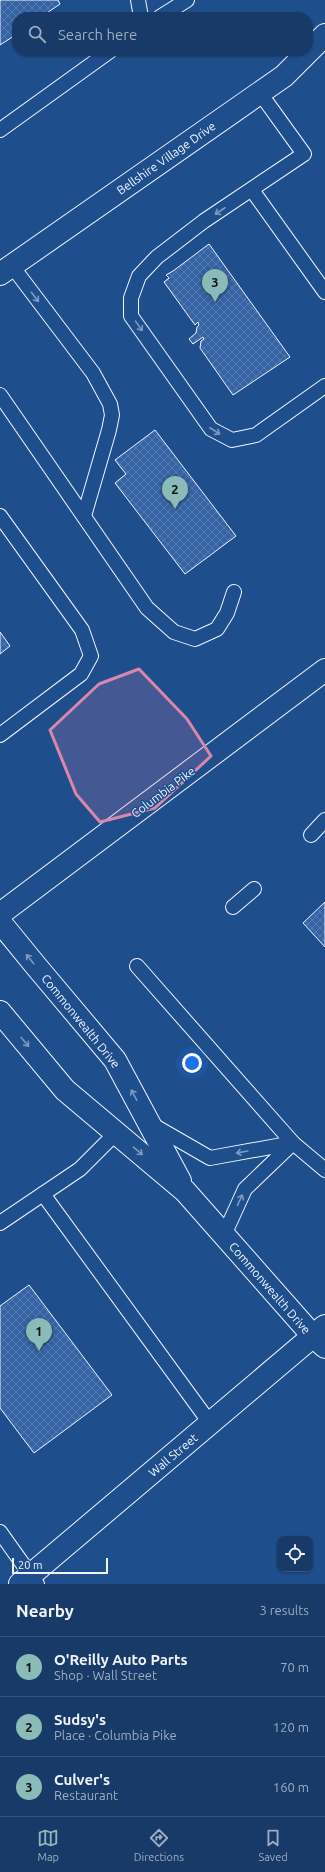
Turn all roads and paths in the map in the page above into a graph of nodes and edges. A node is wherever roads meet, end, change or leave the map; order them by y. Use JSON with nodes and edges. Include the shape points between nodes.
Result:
{"nodes":[{"id":1,"x":138,"y":0,"type":"edge"},
{"id":2,"x":187,"y":0,"type":"edge"},
{"id":3,"x":139,"y":12,"type":"edge"},
{"id":4,"x":168,"y":12,"type":"edge"},
{"id":5,"x":325,"y":35,"type":"edge"},
{"id":6,"x":313,"y":47,"type":"edge"},
{"id":7,"x":103,"y":56,"type":"edge"},
{"id":8,"x":304,"y":56,"type":"edge"},
{"id":9,"x":260,"y":93,"type":"junction"},
{"id":10,"x":0,"y":130,"type":"edge"},
{"id":11,"x":252,"y":190,"type":"junction"},
{"id":12,"x":6,"y":270,"type":"edge"},
{"id":13,"x":325,"y":292,"type":"edge"},
{"id":14,"x":325,"y":386,"type":"edge"},
{"id":15,"x":0,"y":395,"type":"edge"},
{"id":16,"x":0,"y":516,"type":"edge"},
{"id":17,"x":84,"y":516,"type":"junction"},
{"id":18,"x":234,"y":592,"type":"dead end"},
{"id":19,"x":325,"y":670,"type":"edge"},
{"id":20,"x":0,"y":735,"type":"edge"},
{"id":21,"x":325,"y":820,"type":"edge"},
{"id":22,"x":311,"y":835,"type":"dead end"},
{"id":23,"x":254,"y":889,"type":"dead end"},
{"id":24,"x":233,"y":907,"type":"dead end"},
{"id":25,"x":0,"y":914,"type":"edge"},
{"id":26,"x":0,"y":922,"type":"edge"},
{"id":27,"x":138,"y":966,"type":"dead end"},
{"id":28,"x":0,"y":1012,"type":"edge"},
{"id":29,"x":148,"y":1122,"type":"junction"},
{"id":30,"x":116,"y":1133,"type":"junction"},
{"id":31,"x":293,"y":1143,"type":"junction"},
{"id":32,"x":325,"y":1170,"type":"edge"},
{"id":33,"x":185,"y":1191,"type":"junction"},
{"id":34,"x":43,"y":1194,"type":"junction"},
{"id":35,"x":0,"y":1223,"type":"edge"},
{"id":36,"x":224,"y":1235,"type":"junction"},
{"id":37,"x":321,"y":1336,"type":"edge"},
{"id":38,"x":210,"y":1423,"type":"junction"},
{"id":39,"x":0,"y":1532,"type":"edge"},
{"id":40,"x":29,"y":1581,"type":"edge"}],
"edges":[{"from":1,"to":3,"type":"lane"},
{"from":2,"to":4,"type":"lane"},
{"from":5,"to":6,"type":"street","name":"Bellshire Village Drive"},
{"from":7,"to":10,"type":"lane"},
{"from":8,"to":9,"type":"street","name":"Bellshire Village Drive","via":[[284,76]]},
{"from":9,"to":11,"type":"lane","via":[[304,154]]},
{"from":9,"to":12,"type":"street","name":"Bellshire Village Drive"},
{"from":11,"to":13,"type":"lane"},
{"from":11,"to":14,"type":"lane","one_way":true,"via":[[204,221],[157,257],[139,276],[132,298],[132,316],[211,429],[232,440],[256,435]]},
{"from":12,"to":17,"type":"lane","one_way":true,"via":[[93,373],[110,404],[112,416]]},
{"from":15,"to":17,"type":"lane"},
{"from":16,"to":20,"type":"lane","via":[[82,630],[92,656],[82,674]]},
{"from":17,"to":18,"type":"lane","via":[[147,608],[174,632],[195,639],[217,629],[227,613]]},
{"from":19,"to":25,"type":"street","name":"Columbia Pike"},
{"from":21,"to":22,"type":"lane"},
{"from":23,"to":24,"type":"lane"},
{"from":29,"to":26,"type":"street","name":"Commonwealth Drive","one_way":true,"via":[[115,1060]]},
{"from":27,"to":31,"type":"lane"},
{"from":28,"to":30,"type":"street","name":"Commonwealth Drive","one_way":true,"via":[[65,1090]]},
{"from":31,"to":29,"type":"lane","one_way":true,"via":[[210,1158]]},
{"from":29,"to":33,"type":"street","name":"Commonwealth Drive"},
{"from":30,"to":33,"type":"street","name":"Commonwealth Drive","one_way":true},
{"from":30,"to":34,"type":"lane","via":[[80,1169]]},
{"from":31,"to":32,"type":"lane"},
{"from":36,"to":31,"type":"lane","one_way":true,"via":[[245,1189]]},
{"from":33,"to":36,"type":"street","name":"Commonwealth Drive"},
{"from":34,"to":35,"type":"lane"},
{"from":34,"to":38,"type":"lane"},
{"from":36,"to":37,"type":"street","name":"Commonwealth Drive"},
{"from":37,"to":38,"type":"street","name":"Wall Street"},
{"from":38,"to":40,"type":"street","name":"Wall Street"},
{"from":39,"to":40,"type":"lane"}]}
